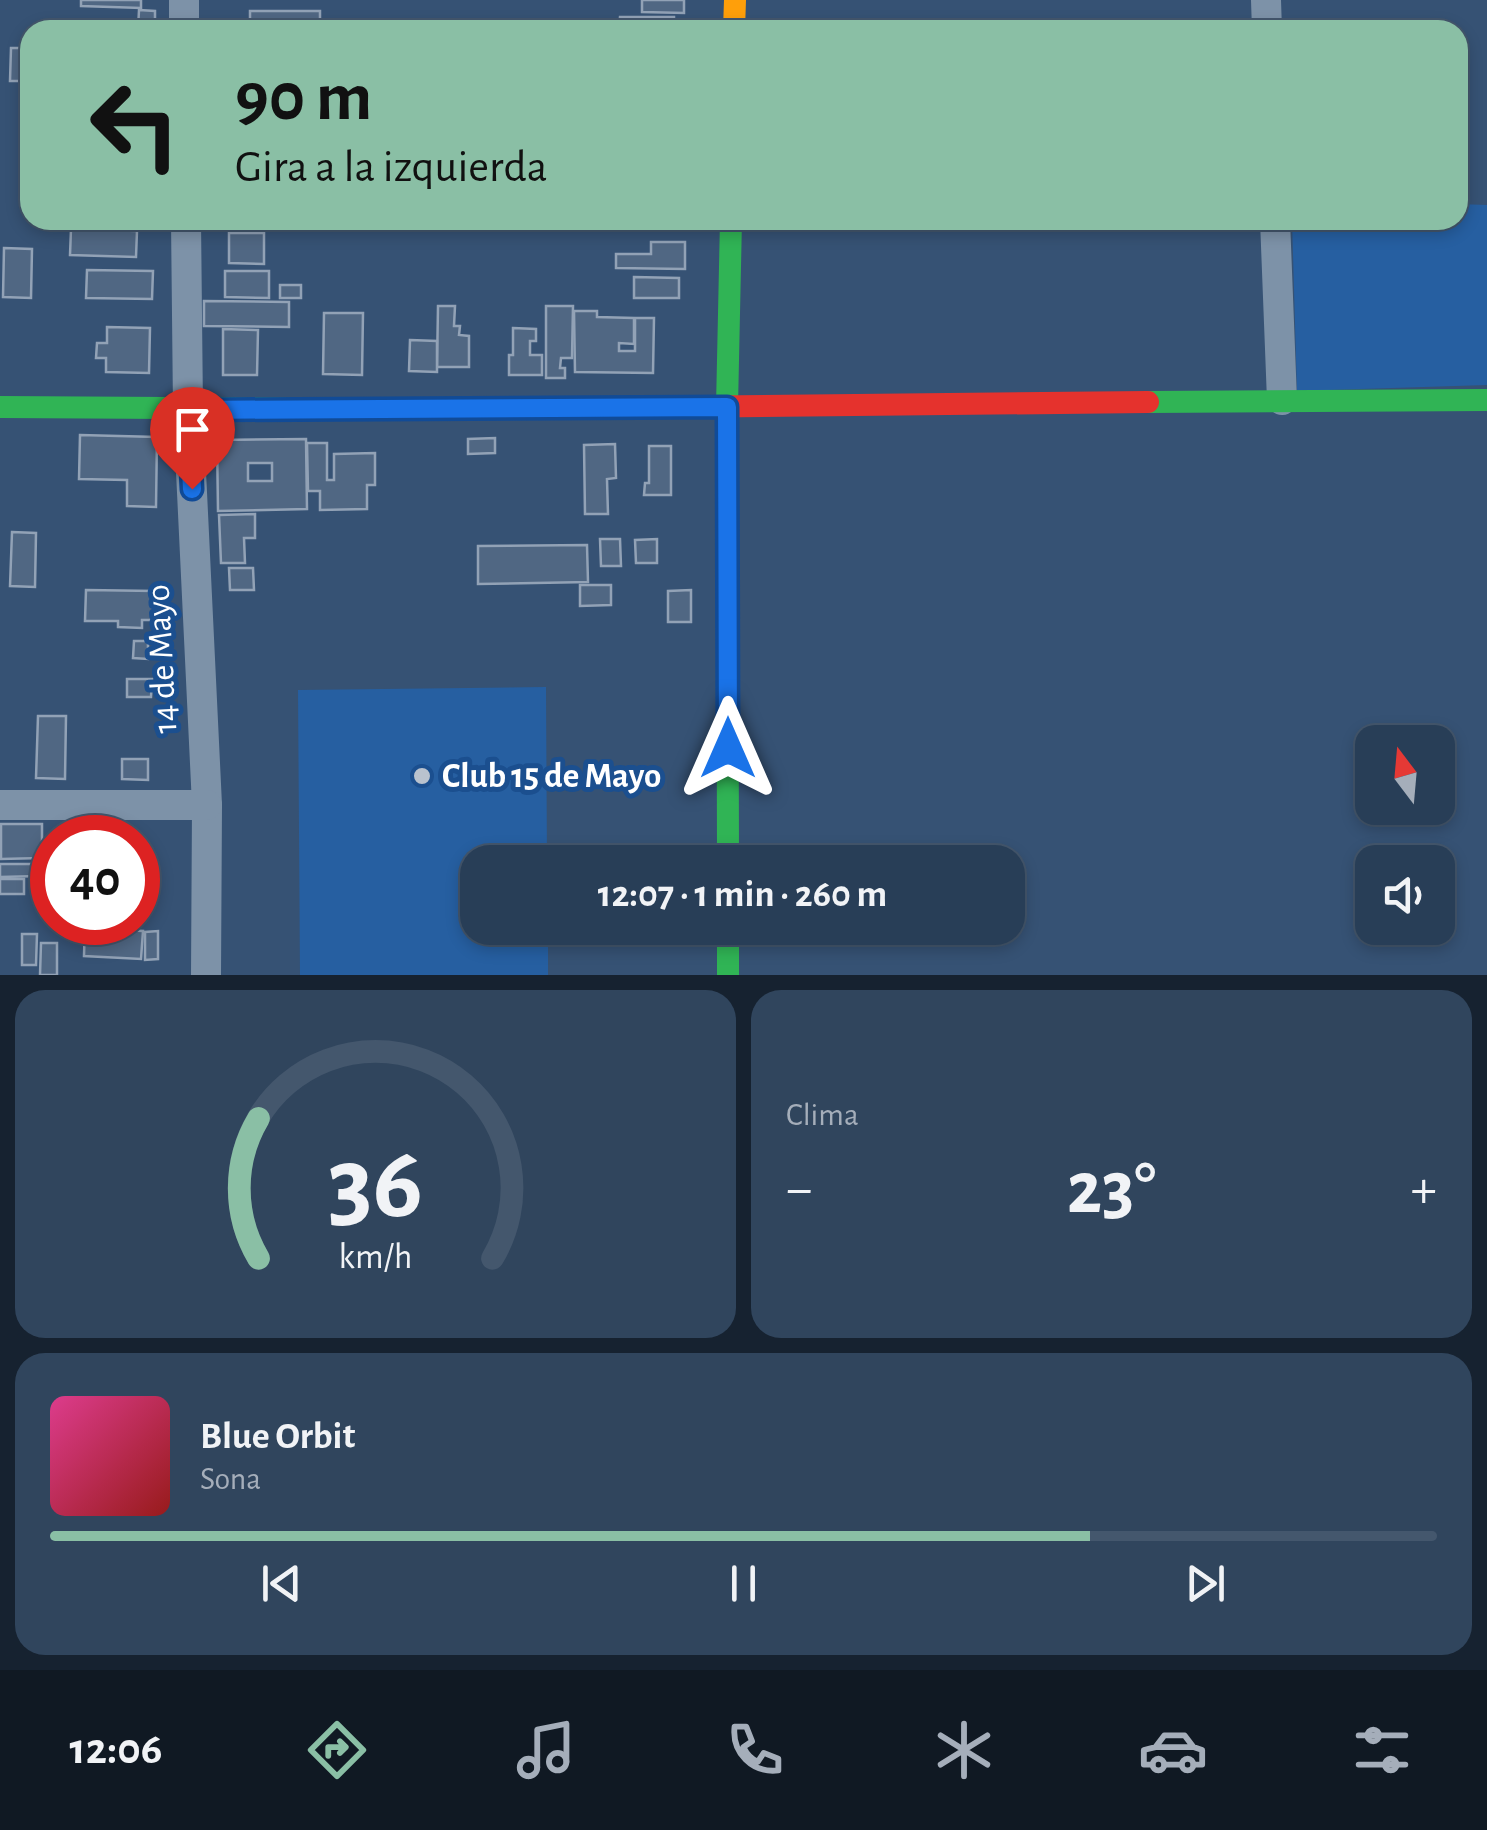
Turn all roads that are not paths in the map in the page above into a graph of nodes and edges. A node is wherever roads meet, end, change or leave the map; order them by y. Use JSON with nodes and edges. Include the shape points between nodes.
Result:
{"nodes":[{"id":1,"x":186,"y":230,"type":"edge"},
{"id":2,"x":730,"y":230,"type":"edge"},
{"id":3,"x":1275,"y":230,"type":"edge"},
{"id":4,"x":1282,"y":400,"type":"junction"},
{"id":5,"x":1487,"y":400,"type":"edge"},
{"id":6,"x":0,"y":407,"type":"edge"},
{"id":7,"x":727,"y":407,"type":"junction"},
{"id":8,"x":188,"y":410,"type":"junction"},
{"id":9,"x":0,"y":804,"type":"edge"},
{"id":10,"x":207,"y":805,"type":"junction"},
{"id":11,"x":728,"y":845,"type":"edge"},
{"id":12,"x":728,"y":945,"type":"edge"},
{"id":13,"x":206,"y":975,"type":"edge"},
{"id":14,"x":728,"y":975,"type":"edge"}],
"edges":[{"from":1,"to":8,"type":"street","name":"14 de Mayo"},
{"from":2,"to":7,"type":"street"},
{"from":3,"to":4,"type":"street"},
{"from":4,"to":5,"type":"street"},
{"from":4,"to":7,"type":"street"},
{"from":6,"to":8,"type":"street"},
{"from":7,"to":8,"type":"street"},
{"from":7,"to":11,"type":"street"},
{"from":8,"to":10,"type":"street","name":"14 de Mayo"},
{"from":9,"to":10,"type":"street"},
{"from":10,"to":13,"type":"street","name":"14 de Mayo"},
{"from":12,"to":14,"type":"street"}]}
